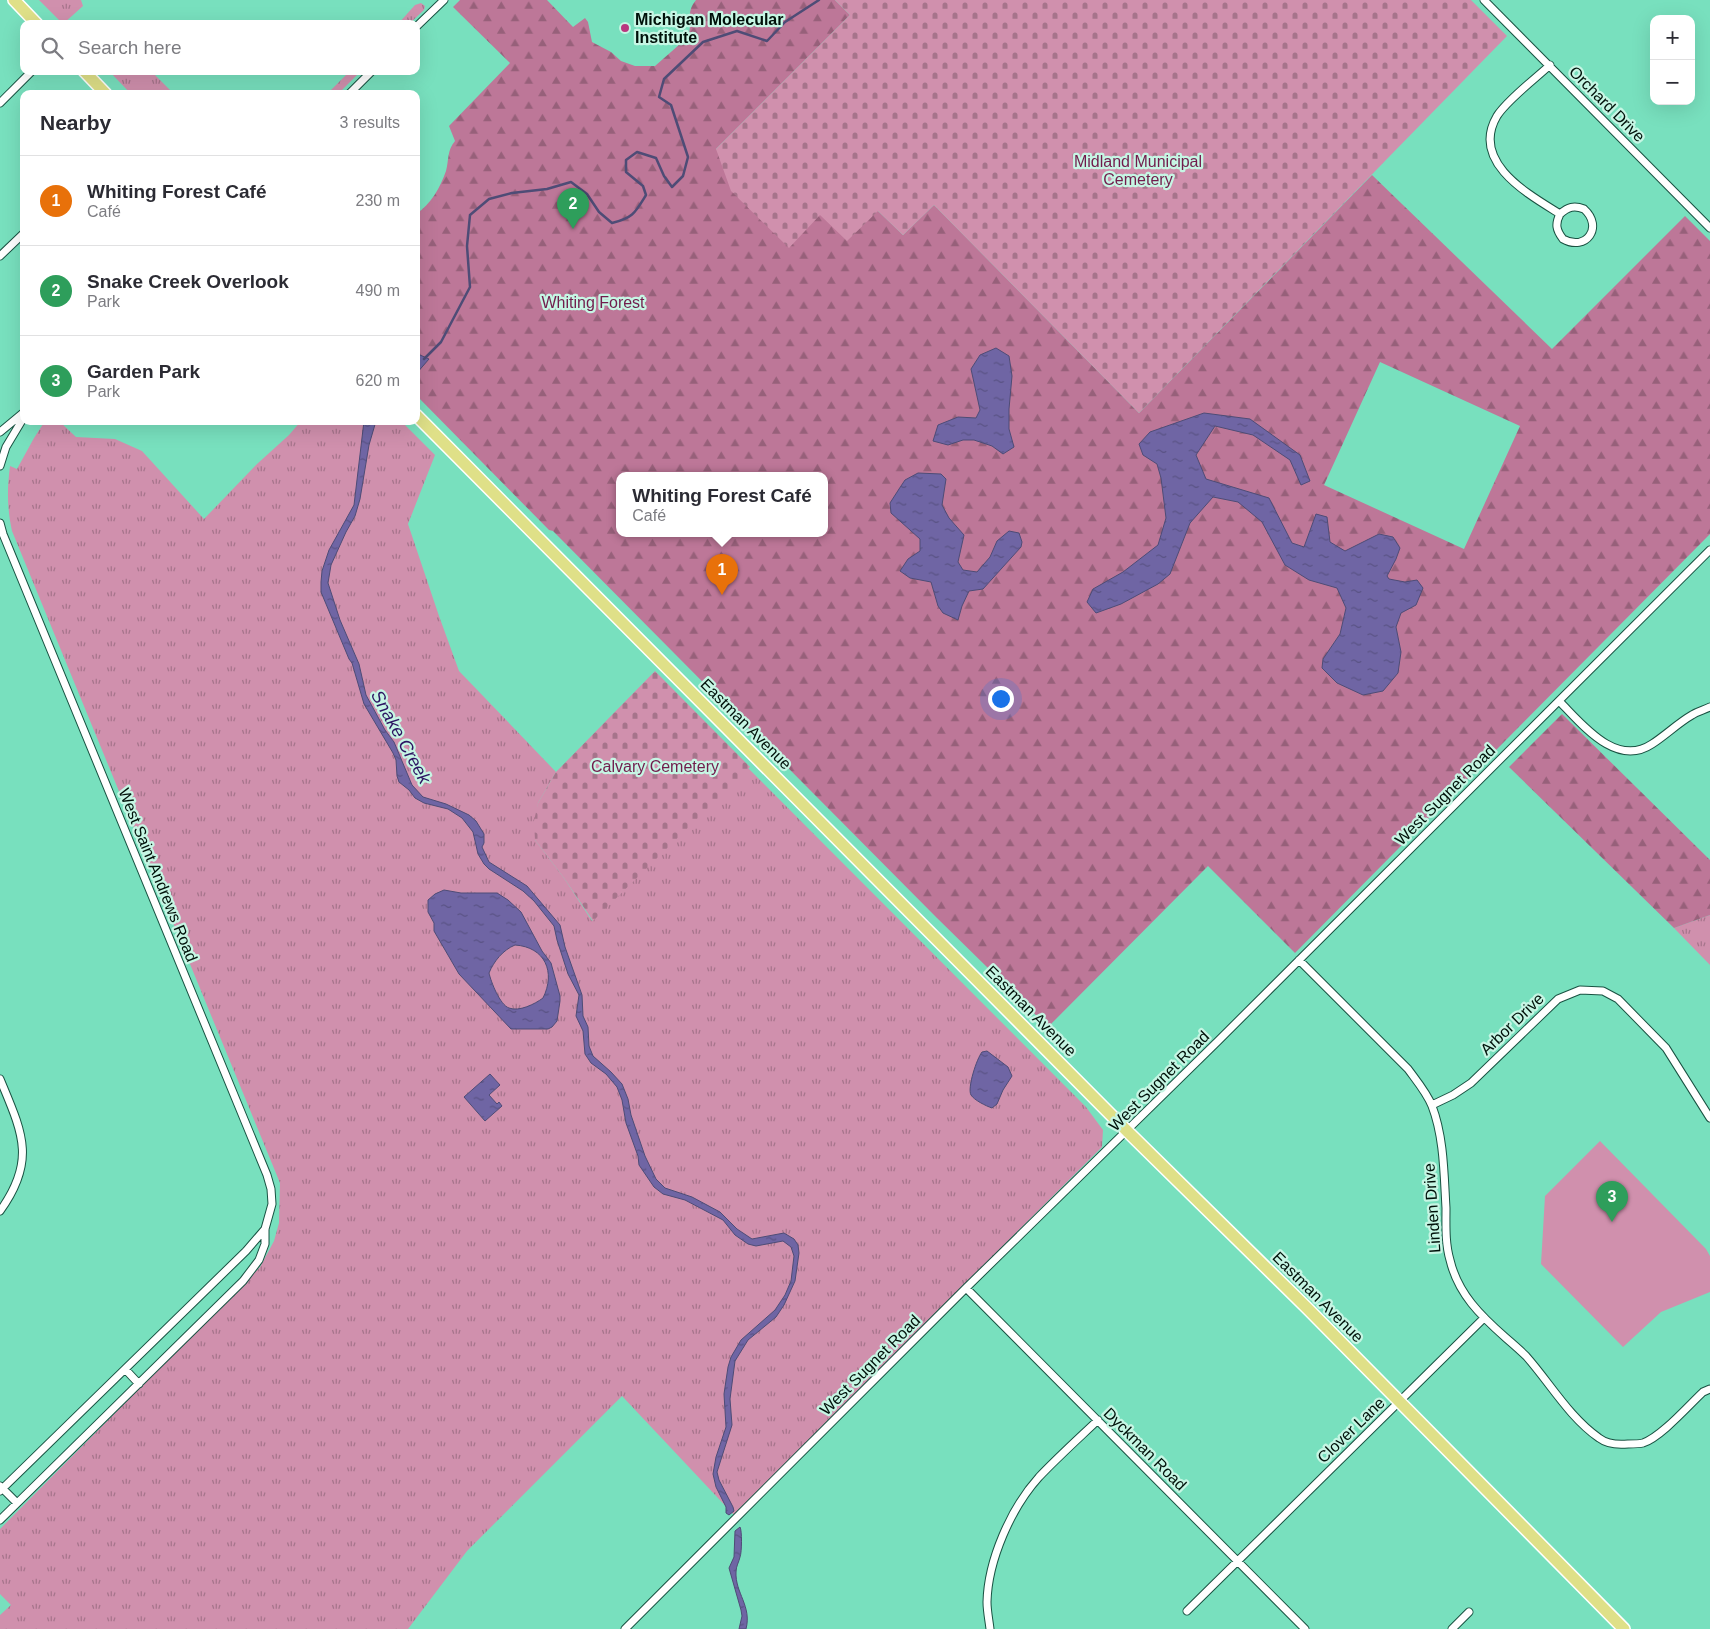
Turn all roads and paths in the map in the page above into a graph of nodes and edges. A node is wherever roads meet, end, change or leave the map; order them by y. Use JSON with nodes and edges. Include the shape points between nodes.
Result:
{"nodes":[{"id":1,"x":14,"y":0,"type":"edge"},
{"id":2,"x":444,"y":0,"type":"edge"},
{"id":3,"x":1484,"y":0,"type":"edge"},
{"id":4,"x":33,"y":20,"type":"edge"},
{"id":5,"x":420,"y":24,"type":"edge"},
{"id":6,"x":1550,"y":65,"type":"junction"},
{"id":7,"x":28,"y":75,"type":"edge"},
{"id":8,"x":88,"y":75,"type":"edge"},
{"id":9,"x":368,"y":75,"type":"edge"},
{"id":10,"x":102,"y":90,"type":"edge"},
{"id":11,"x":353,"y":90,"type":"edge"},
{"id":12,"x":0,"y":103,"type":"edge"},
{"id":13,"x":1560,"y":214,"type":"junction"},
{"id":14,"x":1710,"y":228,"type":"edge"},
{"id":15,"x":20,"y":237,"type":"edge"},
{"id":16,"x":0,"y":256,"type":"edge"},
{"id":17,"x":20,"y":416,"type":"edge"},
{"id":18,"x":420,"y":418,"type":"edge"},
{"id":19,"x":20,"y":424,"type":"edge"},
{"id":20,"x":0,"y":432,"type":"edge"},
{"id":21,"x":0,"y":466,"type":"edge"},
{"id":22,"x":0,"y":523,"type":"edge"},
{"id":23,"x":1,"y":533,"type":"edge"},
{"id":24,"x":1710,"y":550,"type":"edge"},
{"id":25,"x":1560,"y":702,"type":"junction"},
{"id":26,"x":1710,"y":707,"type":"edge"},
{"id":27,"x":1299,"y":960,"type":"junction"},
{"id":28,"x":0,"y":1079,"type":"edge"},
{"id":29,"x":1432,"y":1105,"type":"junction"},
{"id":30,"x":1710,"y":1118,"type":"edge"},
{"id":31,"x":1127,"y":1131,"type":"junction"},
{"id":32,"x":0,"y":1211,"type":"edge"},
{"id":33,"x":265,"y":1229,"type":"junction"},
{"id":34,"x":966,"y":1288,"type":"junction"},
{"id":35,"x":1484,"y":1318,"type":"junction"},
{"id":36,"x":125,"y":1369,"type":"junction"},
{"id":37,"x":139,"y":1384,"type":"junction"},
{"id":38,"x":1710,"y":1389,"type":"edge"},
{"id":39,"x":1400,"y":1401,"type":"junction"},
{"id":40,"x":1098,"y":1420,"type":"junction"},
{"id":41,"x":1,"y":1488,"type":"edge"},
{"id":42,"x":17,"y":1503,"type":"junction"},
{"id":43,"x":0,"y":1520,"type":"edge"},
{"id":44,"x":1237,"y":1561,"type":"junction"},
{"id":45,"x":1187,"y":1610,"type":"dead end"},
{"id":46,"x":1470,"y":1612,"type":"dead end"},
{"id":47,"x":625,"y":1629,"type":"edge"},
{"id":48,"x":990,"y":1629,"type":"edge"},
{"id":49,"x":1305,"y":1629,"type":"edge"},
{"id":50,"x":1452,"y":1629,"type":"edge"},
{"id":51,"x":1624,"y":1629,"type":"edge"}],
"edges":[{"from":1,"to":4,"type":"main road"},
{"from":2,"to":5,"type":"street"},
{"from":3,"to":6,"type":"street","name":"Orchard Drive"},
{"from":6,"to":13,"type":"street","via":[[1497,116],[1491,144],[1499,167],[1511,180]]},
{"from":6,"to":14,"type":"street","name":"Orchard Drive"},
{"from":7,"to":12,"type":"street"},
{"from":8,"to":10,"type":"main road"},
{"from":9,"to":11,"type":"street"},
{"from":13,"to":13,"type":"street","via":[[1571,207],[1584,209],[1592,219],[1592,233],[1582,242],[1563,239],[1557,227]]},
{"from":15,"to":16,"type":"street"},
{"from":17,"to":20,"type":"street"},
{"from":18,"to":31,"type":"main road","name":"Eastman Avenue"},
{"from":19,"to":21,"type":"street","via":[[6,447]]},
{"from":22,"to":23,"type":"street","name":"West Saint Andrews Road"},
{"from":23,"to":33,"type":"street","name":"West Saint Andrews Road","via":[[267,1176],[272,1204]]},
{"from":24,"to":25,"type":"street","name":"West Sugnet Road"},
{"from":25,"to":26,"type":"street","via":[[1612,748],[1634,752],[1650,746],[1693,714]]},
{"from":25,"to":27,"type":"street","name":"West Sugnet Road"},
{"from":27,"to":29,"type":"street","name":"Linden Drive","via":[[1408,1069]]},
{"from":27,"to":31,"type":"street","name":"West Sugnet Road"},
{"from":28,"to":32,"type":"street","via":[[18,1123],[23,1151],[17,1182]]},
{"from":29,"to":30,"type":"street","name":"Arbor Drive","via":[[1472,1083],[1558,999],[1580,990],[1603,991],[1618,998],[1666,1048]]},
{"from":29,"to":35,"type":"street","name":"Linden Drive","via":[[1442,1157],[1450,1261],[1468,1301]]},
{"from":31,"to":34,"type":"street","name":"West Sugnet Road"},
{"from":31,"to":39,"type":"main road","name":"Eastman Avenue"},
{"from":33,"to":36,"type":"street","name":"West Saint Andrews Road"},
{"from":33,"to":37,"type":"street","name":"West Saint Andrews Road","via":[[265,1244],[259,1260],[243,1281]]},
{"from":34,"to":40,"type":"street","name":"Dyckman Road"},
{"from":34,"to":47,"type":"street","name":"West Sugnet Road"},
{"from":35,"to":38,"type":"street","name":"Linden Drive","via":[[1525,1355],[1582,1423],[1600,1439],[1611,1443],[1643,1443]]},
{"from":35,"to":39,"type":"street","name":"Clover Lane"},
{"from":36,"to":37,"type":"street"},
{"from":36,"to":41,"type":"street","name":"West Saint Andrews Road"},
{"from":37,"to":42,"type":"street","name":"West Saint Andrews Road"},
{"from":39,"to":44,"type":"street","name":"Clover Lane"},
{"from":39,"to":51,"type":"main road","name":"Eastman Avenue"},
{"from":40,"to":44,"type":"street","name":"Dyckman Road"},
{"from":40,"to":48,"type":"street","via":[[1039,1477],[1015,1511],[992,1564],[987,1603]]},
{"from":41,"to":42,"type":"street"},
{"from":42,"to":43,"type":"street","name":"West Saint Andrews Road"},
{"from":44,"to":45,"type":"street","name":"Clover Lane"},
{"from":44,"to":49,"type":"street","name":"Dyckman Road"},
{"from":46,"to":50,"type":"street"}]}
